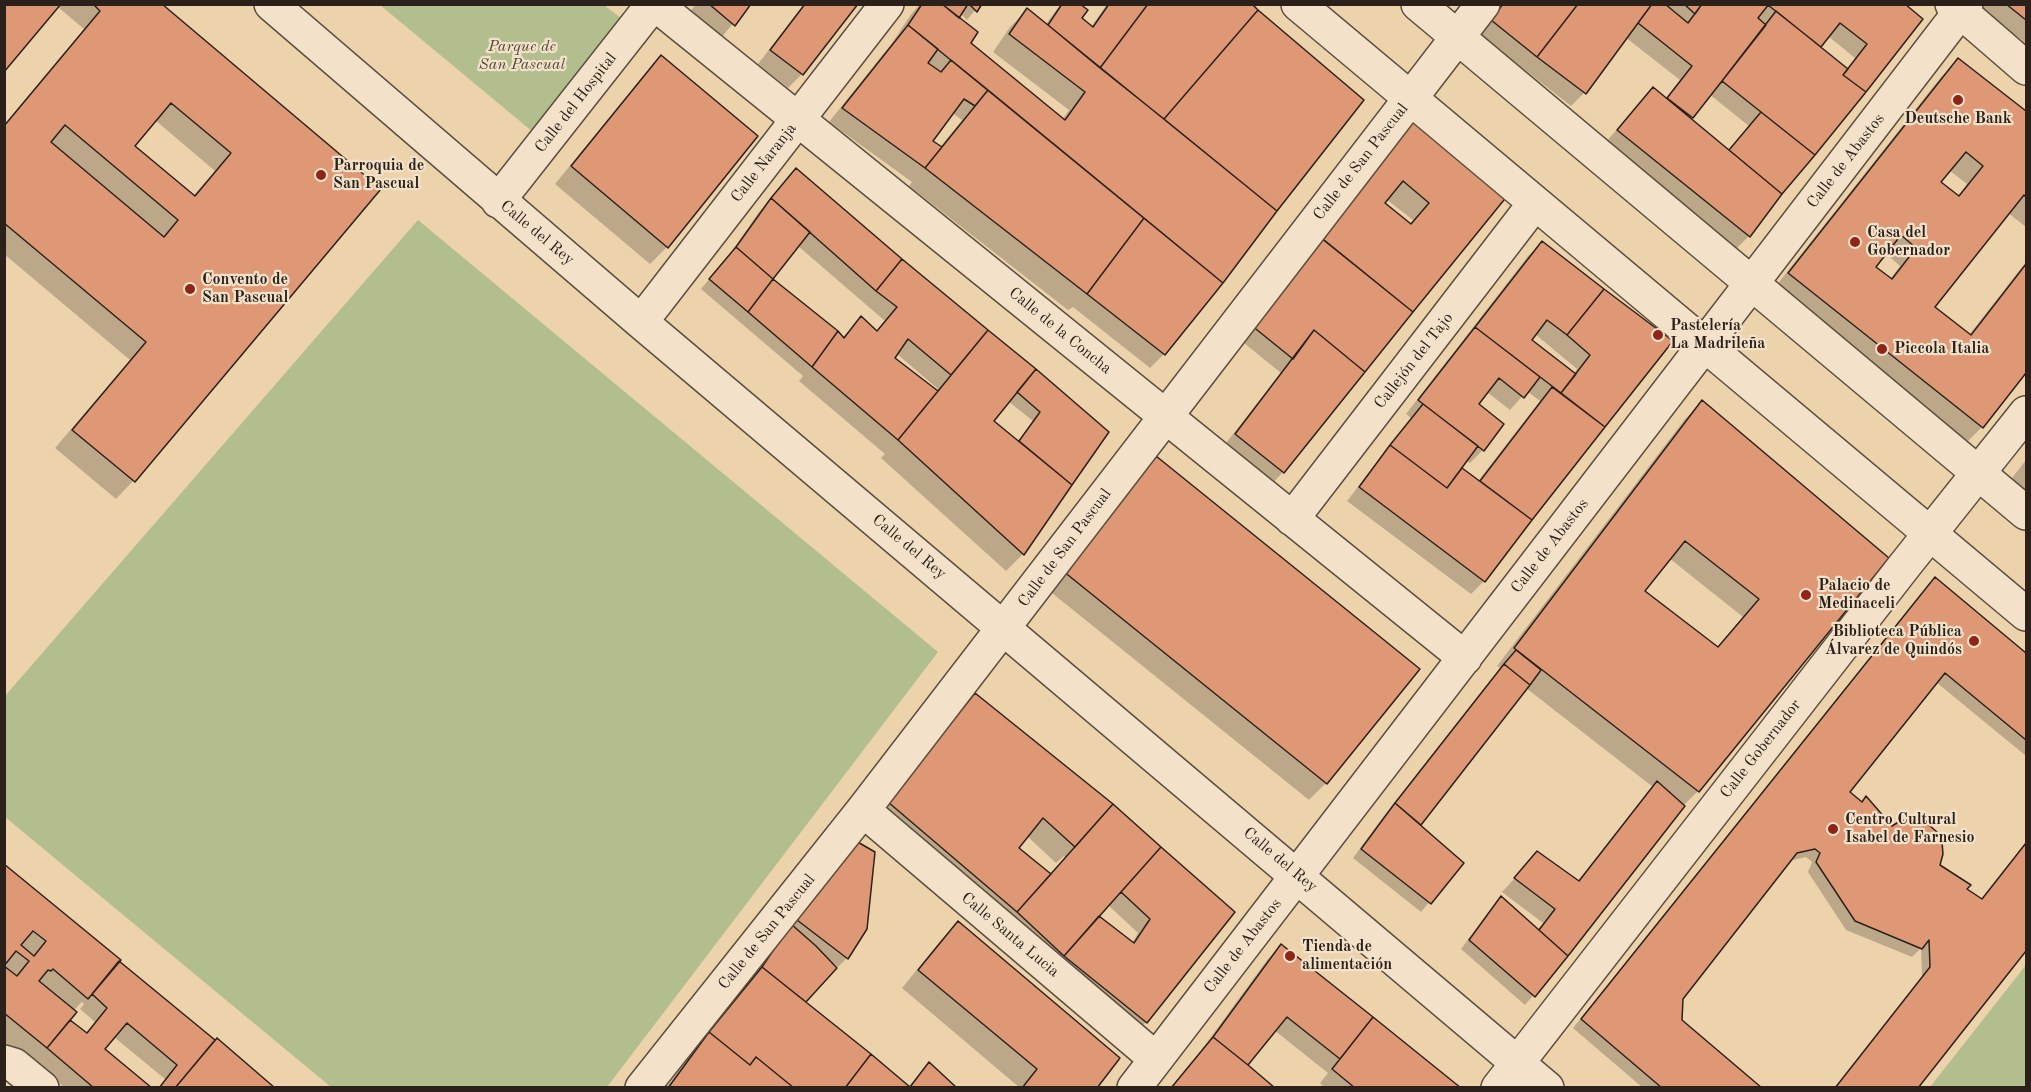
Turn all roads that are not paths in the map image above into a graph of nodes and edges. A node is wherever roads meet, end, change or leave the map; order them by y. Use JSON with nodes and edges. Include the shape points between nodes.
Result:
{"nodes":[{"id":1,"x":271,"y":4,"type":"edge"},
{"id":2,"x":654,"y":4,"type":"edge"},
{"id":3,"x":886,"y":4,"type":"edge"},
{"id":4,"x":1298,"y":4,"type":"edge"},
{"id":5,"x":1418,"y":4,"type":"edge"},
{"id":6,"x":1483,"y":4,"type":"edge"},
{"id":7,"x":1960,"y":7,"type":"edge"},
{"id":8,"x":1458,"y":37,"type":"junction"},
{"id":9,"x":2026,"y":68,"type":"edge"},
{"id":10,"x":1410,"y":98,"type":"junction"},
{"id":11,"x":798,"y":119,"type":"junction"},
{"id":12,"x":498,"y":201,"type":"junction"},
{"id":13,"x":1535,"y":203,"type":"junction"},
{"id":14,"x":1752,"y":283,"type":"junction"},
{"id":15,"x":641,"y":322,"type":"junction"},
{"id":16,"x":1705,"y":345,"type":"junction"},
{"id":17,"x":2026,"y":413,"type":"edge"},
{"id":18,"x":1166,"y":416,"type":"junction"},
{"id":19,"x":1978,"y":472,"type":"junction"},
{"id":20,"x":2026,"y":513,"type":"edge"},
{"id":21,"x":1293,"y":519,"type":"junction"},
{"id":22,"x":1930,"y":534,"type":"junction"},
{"id":23,"x":2026,"y":614,"type":"edge"},
{"id":24,"x":1004,"y":627,"type":"junction"},
{"id":25,"x":1465,"y":658,"type":"junction"},
{"id":26,"x":863,"y":810,"type":"junction"},
{"id":27,"x":1297,"y":875,"type":"junction"},
{"id":28,"x":1156,"y":1059,"type":"junction"},
{"id":29,"x":4,"y":1062,"type":"edge"},
{"id":30,"x":1519,"y":1062,"type":"junction"},
{"id":31,"x":42,"y":1088,"type":"edge"},
{"id":32,"x":642,"y":1088,"type":"edge"},
{"id":33,"x":1134,"y":1088,"type":"edge"},
{"id":34,"x":1498,"y":1088,"type":"edge"},
{"id":35,"x":1547,"y":1088,"type":"edge"}],
"edges":[{"from":1,"to":12,"type":"street","name":"Calle del Rey"},
{"from":2,"to":11,"type":"street","name":"Calle de la Concha"},
{"from":2,"to":12,"type":"street","name":"Calle del Hospital"},
{"from":3,"to":11,"type":"street","name":"Calle Naranja"},
{"from":4,"to":10,"type":"street"},
{"from":5,"to":8,"type":"street"},
{"from":6,"to":8,"type":"street","name":"Calle de San Pascual"},
{"from":7,"to":9,"type":"street"},
{"from":7,"to":14,"type":"street","name":"Calle de Abastos"},
{"from":8,"to":10,"type":"street","name":"Calle de San Pascual"},
{"from":8,"to":14,"type":"street"},
{"from":10,"to":13,"type":"street"},
{"from":10,"to":18,"type":"street","name":"Calle de San Pascual"},
{"from":11,"to":15,"type":"street","name":"Calle Naranja"},
{"from":11,"to":18,"type":"street","name":"Calle de la Concha"},
{"from":12,"to":15,"type":"street","name":"Calle del Rey"},
{"from":13,"to":16,"type":"street"},
{"from":13,"to":21,"type":"street","name":"Callejón del Tajo"},
{"from":14,"to":16,"type":"street","name":"Calle de Abastos"},
{"from":14,"to":19,"type":"street"},
{"from":15,"to":24,"type":"street","name":"Calle del Rey"},
{"from":16,"to":22,"type":"street"},
{"from":16,"to":25,"type":"street","name":"Calle de Abastos"},
{"from":17,"to":19,"type":"street","name":"Calle Gobernador"},
{"from":18,"to":21,"type":"street","name":"Calle de la Concha"},
{"from":18,"to":24,"type":"street","name":"Calle de San Pascual"},
{"from":19,"to":20,"type":"street"},
{"from":19,"to":22,"type":"street","name":"Calle Gobernador"},
{"from":21,"to":25,"type":"street","name":"Calle de la Concha"},
{"from":22,"to":23,"type":"street"},
{"from":22,"to":30,"type":"street","name":"Calle Gobernador"},
{"from":24,"to":26,"type":"street","name":"Calle de San Pascual"},
{"from":24,"to":27,"type":"street","name":"Calle del Rey"},
{"from":25,"to":27,"type":"street","name":"Calle de Abastos"},
{"from":26,"to":28,"type":"street","name":"Calle Santa Lucia"},
{"from":26,"to":32,"type":"street","name":"Calle de San Pascual"},
{"from":27,"to":28,"type":"street","name":"Calle de Abastos"},
{"from":27,"to":30,"type":"street","name":"Calle del Rey"},
{"from":28,"to":33,"type":"street","name":"Calle de Abastos"},
{"from":29,"to":31,"type":"street","via":[[14,1065]]},
{"from":30,"to":34,"type":"street","name":"Calle Gobernador"},
{"from":30,"to":35,"type":"street","name":"Calle del Rey"}]}
